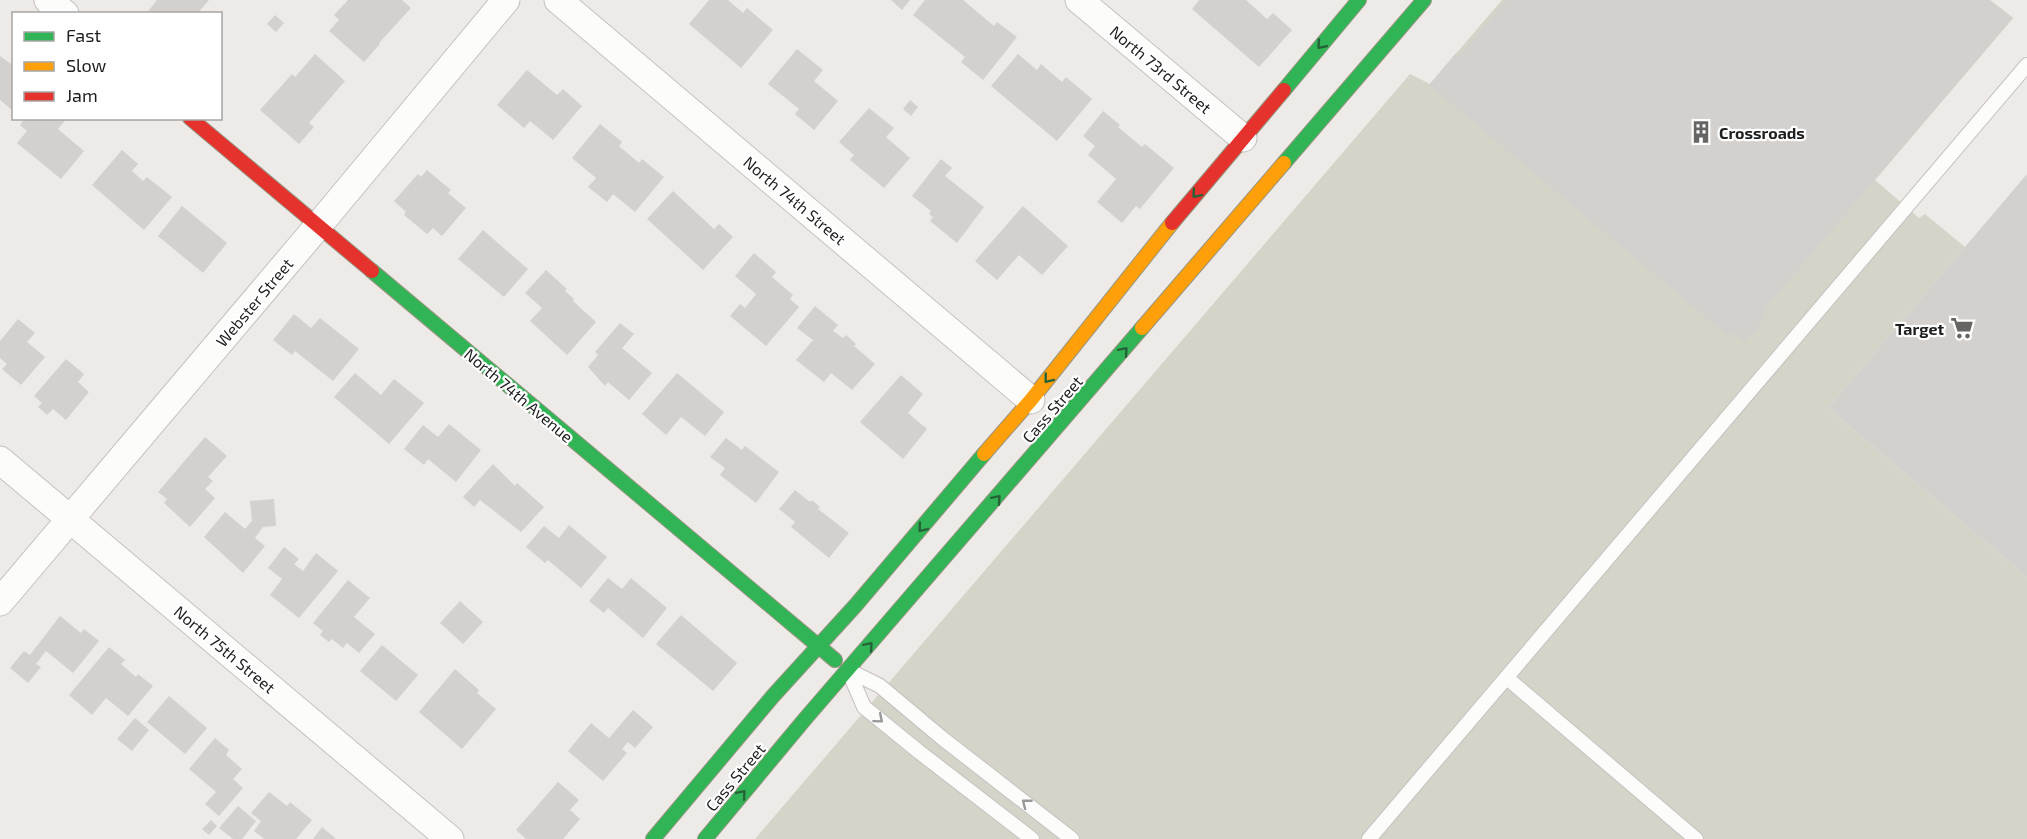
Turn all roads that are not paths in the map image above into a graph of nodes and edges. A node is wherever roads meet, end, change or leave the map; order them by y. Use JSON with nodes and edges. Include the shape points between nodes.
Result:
{"nodes":[{"id":1,"x":506,"y":0,"type":"edge"},
{"id":2,"x":558,"y":0,"type":"edge"},
{"id":3,"x":1079,"y":0,"type":"edge"},
{"id":4,"x":1359,"y":0,"type":"edge"},
{"id":5,"x":1424,"y":0,"type":"edge"},
{"id":6,"x":2027,"y":65,"type":"edge"},
{"id":7,"x":192,"y":120,"type":"edge"},
{"id":8,"x":1243,"y":138,"type":"junction"},
{"id":9,"x":318,"y":226,"type":"junction"},
{"id":10,"x":1031,"y":399,"type":"junction"},
{"id":11,"x":0,"y":460,"type":"edge"},
{"id":12,"x":71,"y":519,"type":"junction"},
{"id":13,"x":0,"y":602,"type":"edge"},
{"id":14,"x":819,"y":646,"type":"junction"},
{"id":15,"x":848,"y":670,"type":"junction"},
{"id":16,"x":1507,"y":678,"type":"junction"},
{"id":17,"x":450,"y":839,"type":"edge"},
{"id":18,"x":653,"y":839,"type":"edge"},
{"id":19,"x":705,"y":839,"type":"edge"},
{"id":20,"x":1032,"y":839,"type":"edge"},
{"id":21,"x":1072,"y":839,"type":"edge"},
{"id":22,"x":1369,"y":839,"type":"edge"},
{"id":23,"x":1696,"y":839,"type":"edge"}],
"edges":[{"from":1,"to":9,"type":"street","name":"Webster Street"},
{"from":2,"to":10,"type":"street","name":"North 74th Street"},
{"from":3,"to":8,"type":"street","name":"North 73rd Street"},
{"from":4,"to":8,"type":"main road","name":"Cass Street","one_way":true},
{"from":15,"to":5,"type":"main road","name":"Cass Street","one_way":true},
{"from":6,"to":16,"type":"lane"},
{"from":7,"to":9,"type":"main road","name":"North 74th Avenue"},
{"from":8,"to":10,"type":"main road","name":"Cass Street","one_way":true},
{"from":9,"to":12,"type":"street","name":"Webster Street"},
{"from":9,"to":14,"type":"main road","name":"North 74th Avenue"},
{"from":10,"to":14,"type":"main road","name":"Cass Street","one_way":true},
{"from":11,"to":12,"type":"street","name":"North 75th Street"},
{"from":12,"to":13,"type":"street","name":"Webster Street"},
{"from":12,"to":17,"type":"street","name":"North 75th Street"},
{"from":14,"to":15,"type":"main road","name":"North 74th Avenue"},
{"from":14,"to":18,"type":"main road","name":"Cass Street"},
{"from":19,"to":15,"type":"main road","name":"Cass Street","one_way":true},
{"from":15,"to":20,"type":"lane","one_way":true,"via":[[864,706]]},
{"from":21,"to":15,"type":"lane","one_way":true,"via":[[880,686]]},
{"from":16,"to":22,"type":"lane"},
{"from":16,"to":23,"type":"lane"}]}
